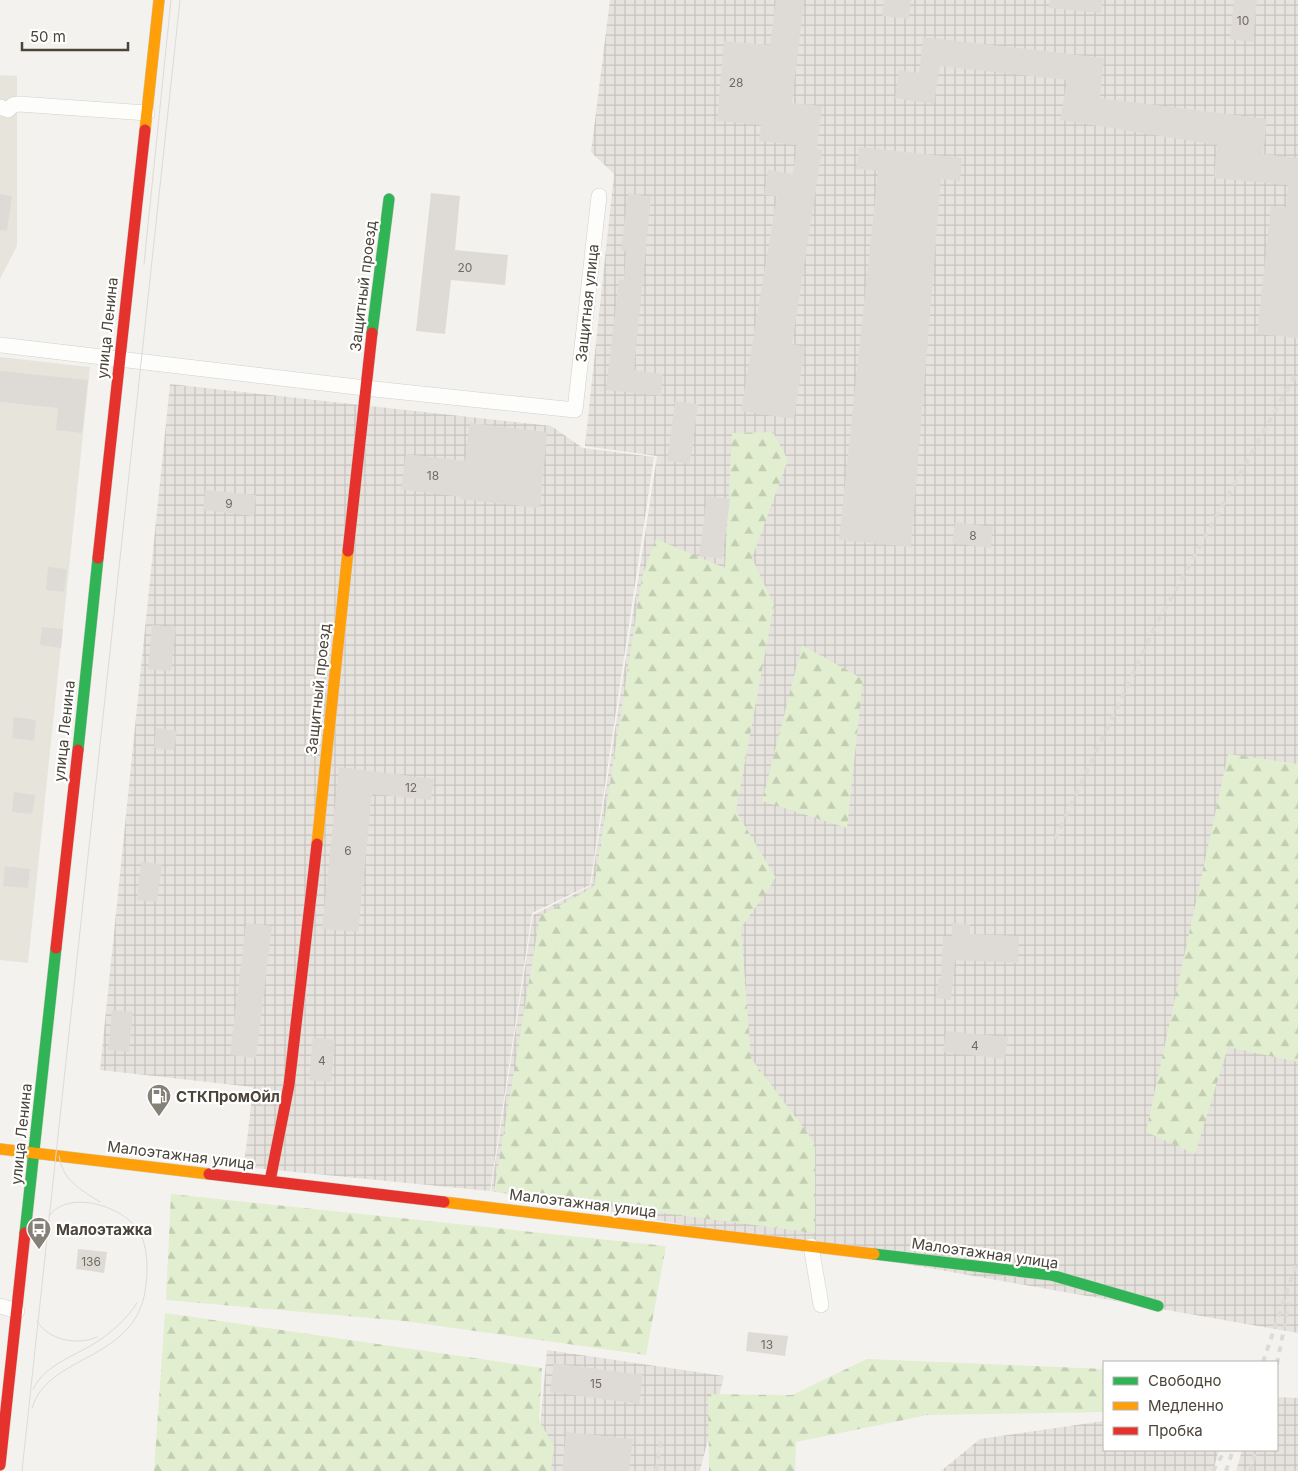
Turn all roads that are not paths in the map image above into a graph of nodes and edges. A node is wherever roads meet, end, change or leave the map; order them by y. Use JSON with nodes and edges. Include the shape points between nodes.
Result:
{"nodes":[{"id":1,"x":159,"y":0,"type":"edge"},
{"id":2,"x":0,"y":108,"type":"edge"},
{"id":3,"x":147,"y":113,"type":"junction"},
{"id":4,"x":600,"y":196,"type":"dead end"},
{"id":5,"x":389,"y":199,"type":"dead end"},
{"id":6,"x":0,"y":345,"type":"edge"},
{"id":7,"x":119,"y":359,"type":"junction"},
{"id":8,"x":365,"y":388,"type":"junction"},
{"id":9,"x":0,"y":1149,"type":"edge"},
{"id":10,"x":34,"y":1152,"type":"junction"},
{"id":11,"x":270,"y":1181,"type":"junction"},
{"id":12,"x":811,"y":1246,"type":"junction"},
{"id":13,"x":821,"y":1305,"type":"dead end"},
{"id":14,"x":0,"y":1306,"type":"edge"},
{"id":15,"x":1158,"y":1306,"type":"dead end"},
{"id":16,"x":17,"y":1311,"type":"junction"},
{"id":17,"x":0,"y":1465,"type":"edge"}],
"edges":[{"from":1,"to":3,"type":"street","name":"улица Ленина"},
{"from":2,"to":3,"type":"street","via":[[8,110],[19,104]]},
{"from":3,"to":7,"type":"street","name":"улица Ленина"},
{"from":4,"to":8,"type":"street","name":"Защитная улица","via":[[575,410]]},
{"from":5,"to":8,"type":"street","name":"Защитный проезд"},
{"from":6,"to":7,"type":"street"},
{"from":7,"to":8,"type":"street"},
{"from":7,"to":10,"type":"street","name":"улица Ленина"},
{"from":8,"to":11,"type":"street","name":"Защитный проезд","via":[[306,951],[288,1085]]},
{"from":9,"to":10,"type":"street","name":"Малоэтажная улица"},
{"from":10,"to":11,"type":"street","name":"Малоэтажная улица"},
{"from":10,"to":16,"type":"street","name":"улица Ленина"},
{"from":11,"to":12,"type":"street","name":"Малоэтажная улица"},
{"from":12,"to":13,"type":"street"},
{"from":12,"to":15,"type":"street","name":"Малоэтажная улица","via":[[1050,1276]]},
{"from":14,"to":16,"type":"street"},
{"from":16,"to":17,"type":"street","name":"улица Ленина"}]}
